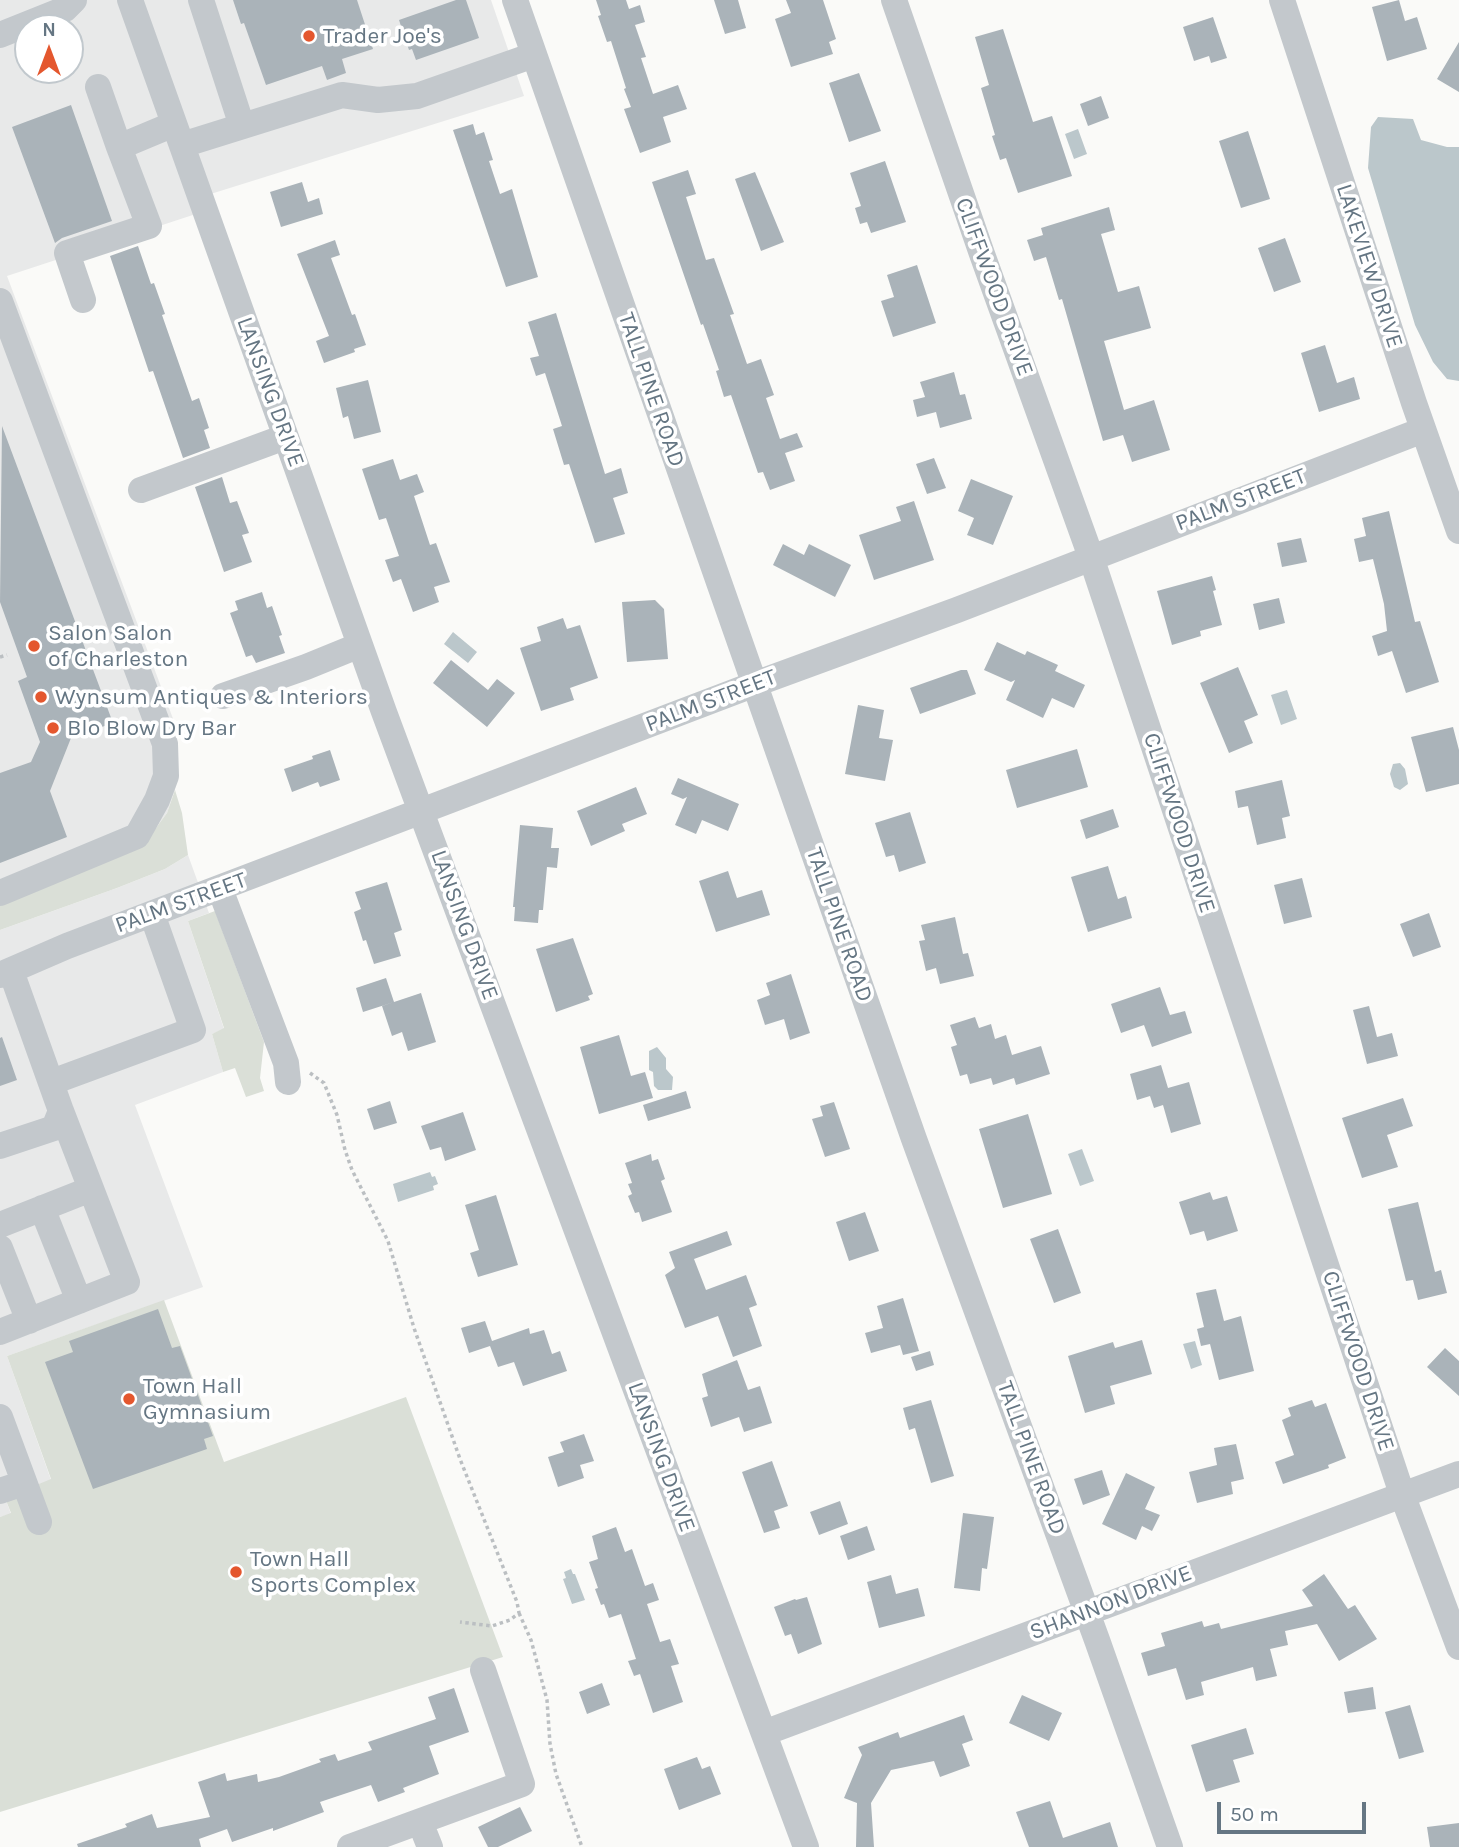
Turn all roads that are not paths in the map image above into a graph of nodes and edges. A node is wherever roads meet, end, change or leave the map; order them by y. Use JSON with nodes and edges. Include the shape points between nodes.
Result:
{"nodes":[{"id":1,"x":74,"y":0,"type":"edge"},
{"id":2,"x":130,"y":0,"type":"edge"},
{"id":3,"x":201,"y":0,"type":"edge"},
{"id":4,"x":515,"y":0,"type":"edge"},
{"id":5,"x":894,"y":0,"type":"edge"},
{"id":6,"x":1282,"y":0,"type":"edge"},
{"id":7,"x":0,"y":35,"type":"edge"},
{"id":8,"x":534,"y":55,"type":"junction"},
{"id":9,"x":98,"y":87,"type":"dead end"},
{"id":10,"x":242,"y":126,"type":"junction"},
{"id":11,"x":178,"y":135,"type":"junction"},
{"id":12,"x":119,"y":147,"type":"junction"},
{"id":13,"x":83,"y":300,"type":"dead end"},
{"id":14,"x":0,"y":301,"type":"edge"},
{"id":15,"x":1423,"y":430,"type":"junction"},
{"id":16,"x":285,"y":437,"type":"junction"},
{"id":17,"x":141,"y":490,"type":"dead end"},
{"id":18,"x":1459,"y":531,"type":"edge"},
{"id":19,"x":1091,"y":557,"type":"junction"},
{"id":20,"x":360,"y":645,"type":"junction"},
{"id":21,"x":755,"y":684,"type":"junction"},
{"id":22,"x":223,"y":695,"type":"dead end"},
{"id":23,"x":421,"y":813,"type":"junction"},
{"id":24,"x":228,"y":886,"type":"junction"},
{"id":25,"x":0,"y":893,"type":"edge"},
{"id":26,"x":152,"y":914,"type":"junction"},
{"id":27,"x":6,"y":973,"type":"edge"},
{"id":28,"x":287,"y":1073,"type":"road end"},
{"id":29,"x":52,"y":1082,"type":"junction"},
{"id":30,"x":61,"y":1111,"type":"junction"},
{"id":31,"x":0,"y":1146,"type":"edge"},
{"id":32,"x":91,"y":1189,"type":"junction"},
{"id":33,"x":42,"y":1209,"type":"junction"},
{"id":34,"x":0,"y":1225,"type":"edge"},
{"id":35,"x":0,"y":1248,"type":"edge"},
{"id":36,"x":79,"y":1301,"type":"junction"},
{"id":37,"x":29,"y":1321,"type":"junction"},
{"id":38,"x":0,"y":1332,"type":"edge"},
{"id":39,"x":0,"y":1417,"type":"edge"},
{"id":40,"x":1459,"y":1474,"type":"edge"},
{"id":41,"x":12,"y":1487,"type":"edge"},
{"id":42,"x":1402,"y":1494,"type":"junction"},
{"id":43,"x":40,"y":1522,"type":"dead end"},
{"id":44,"x":1086,"y":1611,"type":"junction"},
{"id":45,"x":1459,"y":1647,"type":"edge"},
{"id":46,"x":483,"y":1670,"type":"dead end"},
{"id":47,"x":764,"y":1733,"type":"junction"},
{"id":48,"x":420,"y":1822,"type":"junction"},
{"id":49,"x":350,"y":1847,"type":"edge"},
{"id":50,"x":430,"y":1847,"type":"edge"},
{"id":51,"x":806,"y":1847,"type":"edge"},
{"id":52,"x":1170,"y":1847,"type":"edge"}],
"edges":[{"from":1,"to":7,"type":"street","via":[[65,9]]},
{"from":2,"to":11,"type":"street","name":"LANSING DRIVE"},
{"from":3,"to":10,"type":"street"},
{"from":4,"to":8,"type":"street","name":"TALL PINE ROAD"},
{"from":5,"to":19,"type":"street","name":"CLIFFWOOD DRIVE"},
{"from":6,"to":15,"type":"street","name":"LAKEVIEW DRIVE"},
{"from":8,"to":10,"type":"street","via":[[417,96],[377,100],[342,95]]},
{"from":8,"to":21,"type":"street","name":"TALL PINE ROAD"},
{"from":9,"to":12,"type":"street"},
{"from":10,"to":11,"type":"street"},
{"from":11,"to":12,"type":"street"},
{"from":11,"to":16,"type":"street","name":"LANSING DRIVE"},
{"from":12,"to":13,"type":"street","via":[[149,226],[67,253]]},
{"from":14,"to":25,"type":"street","via":[[165,744],[166,776],[137,836]]},
{"from":15,"to":18,"type":"street","name":"LAKEVIEW DRIVE"},
{"from":15,"to":19,"type":"street","name":"PALM STREET"},
{"from":16,"to":17,"type":"street"},
{"from":16,"to":20,"type":"street","name":"LANSING DRIVE"},
{"from":19,"to":21,"type":"street","name":"PALM STREET"},
{"from":19,"to":42,"type":"street","name":"CLIFFWOOD DRIVE"},
{"from":20,"to":22,"type":"street"},
{"from":20,"to":23,"type":"street","name":"LANSING DRIVE"},
{"from":21,"to":23,"type":"street","name":"PALM STREET"},
{"from":21,"to":44,"type":"street","name":"TALL PINE ROAD"},
{"from":23,"to":24,"type":"street","name":"PALM STREET"},
{"from":23,"to":47,"type":"street","name":"LANSING DRIVE"},
{"from":24,"to":26,"type":"street","name":"PALM STREET"},
{"from":24,"to":28,"type":"street"},
{"from":26,"to":27,"type":"street","name":"PALM STREET"},
{"from":26,"to":29,"type":"street","via":[[193,1030]]},
{"from":27,"to":29,"type":"street"},
{"from":29,"to":30,"type":"street"},
{"from":30,"to":31,"type":"street","via":[[54,1128]]},
{"from":30,"to":32,"type":"street"},
{"from":32,"to":33,"type":"street"},
{"from":32,"to":36,"type":"street","via":[[127,1282]]},
{"from":33,"to":34,"type":"street"},
{"from":33,"to":36,"type":"street"},
{"from":35,"to":37,"type":"street"},
{"from":36,"to":37,"type":"street"},
{"from":37,"to":38,"type":"street"},
{"from":39,"to":41,"type":"street"},
{"from":40,"to":42,"type":"street","name":"SHANNON DRIVE"},
{"from":41,"to":43,"type":"street"},
{"from":42,"to":44,"type":"street","name":"SHANNON DRIVE"},
{"from":42,"to":45,"type":"street","name":"CLIFFWOOD DRIVE"},
{"from":44,"to":47,"type":"street","name":"SHANNON DRIVE"},
{"from":44,"to":52,"type":"street","name":"TALL PINE ROAD"},
{"from":46,"to":48,"type":"street","via":[[522,1784]]},
{"from":47,"to":51,"type":"street","name":"LANSING DRIVE"},
{"from":48,"to":49,"type":"street"},
{"from":48,"to":50,"type":"street"}]}
